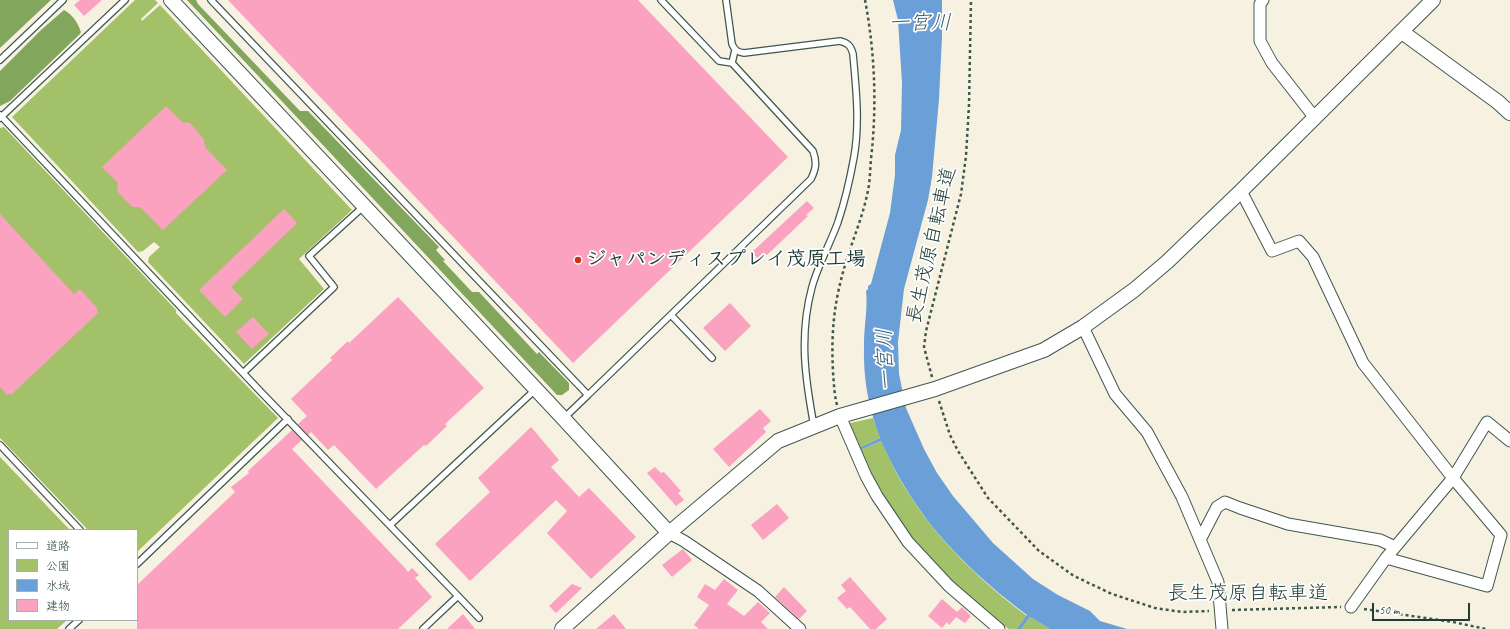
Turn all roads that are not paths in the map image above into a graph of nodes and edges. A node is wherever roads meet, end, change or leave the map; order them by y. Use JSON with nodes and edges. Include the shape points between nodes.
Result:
{"nodes":[{"id":1,"x":63,"y":0,"type":"edge"},
{"id":2,"x":125,"y":0,"type":"edge"},
{"id":3,"x":170,"y":0,"type":"edge"},
{"id":4,"x":211,"y":0,"type":"edge"},
{"id":5,"x":662,"y":0,"type":"edge"},
{"id":6,"x":726,"y":0,"type":"edge"},
{"id":7,"x":1263,"y":0,"type":"edge"},
{"id":8,"x":1433,"y":0,"type":"edge"},
{"id":9,"x":1402,"y":32,"type":"junction"},
{"id":10,"x":735,"y":50,"type":"junction"},
{"id":11,"x":0,"y":60,"type":"edge"},
{"id":12,"x":732,"y":63,"type":"junction"},
{"id":13,"x":1510,"y":113,"type":"edge"},
{"id":14,"x":1,"y":116,"type":"edge"},
{"id":15,"x":1315,"y":118,"type":"junction"},
{"id":16,"x":1241,"y":191,"type":"junction"},
{"id":17,"x":364,"y":206,"type":"junction"},
{"id":18,"x":671,"y":315,"type":"junction"},
{"id":19,"x":1083,"y":327,"type":"junction"},
{"id":20,"x":712,"y":358,"type":"dead end"},
{"id":21,"x":243,"y":372,"type":"junction"},
{"id":22,"x":536,"y":389,"type":"junction"},
{"id":23,"x":588,"y":395,"type":"junction"},
{"id":24,"x":842,"y":415,"type":"junction"},
{"id":25,"x":564,"y":419,"type":"junction"},
{"id":26,"x":288,"y":420,"type":"junction"},
{"id":27,"x":814,"y":426,"type":"junction"},
{"id":28,"x":1510,"y":441,"type":"edge"},
{"id":29,"x":0,"y":445,"type":"edge"},
{"id":30,"x":1453,"y":478,"type":"junction"},
{"id":31,"x":390,"y":525,"type":"junction"},
{"id":32,"x":79,"y":529,"type":"edge"},
{"id":33,"x":669,"y":534,"type":"junction"},
{"id":34,"x":1200,"y":538,"type":"junction"},
{"id":35,"x":1395,"y":548,"type":"junction"},
{"id":36,"x":1386,"y":558,"type":"junction"},
{"id":37,"x":138,"y":563,"type":"edge"},
{"id":38,"x":458,"y":596,"type":"junction"},
{"id":39,"x":1351,"y":607,"type":"road end"},
{"id":40,"x":479,"y":618,"type":"dead end"},
{"id":41,"x":78,"y":621,"type":"edge"},
{"id":42,"x":69,"y":629,"type":"edge"},
{"id":43,"x":423,"y":629,"type":"edge"},
{"id":44,"x":563,"y":629,"type":"edge"},
{"id":45,"x":800,"y":629,"type":"edge"},
{"id":46,"x":1000,"y":629,"type":"edge"},
{"id":47,"x":1222,"y":629,"type":"edge"}],
"edges":[{"from":1,"to":11,"type":"lane"},
{"from":2,"to":14,"type":"lane"},
{"from":3,"to":17,"type":"street"},
{"from":4,"to":23,"type":"lane"},
{"from":5,"to":12,"type":"lane","via":[[719,61]]},
{"from":6,"to":10,"type":"lane"},
{"from":7,"to":15,"type":"street","via":[[1260,4],[1260,41],[1272,63]]},
{"from":8,"to":9,"type":"street"},
{"from":9,"to":13,"type":"street"},
{"from":9,"to":15,"type":"street"},
{"from":10,"to":12,"type":"lane"},
{"from":10,"to":27,"type":"lane","via":[[744,53],[840,41],[848,43],[852,48],[857,98],[854,156],[838,220],[812,286],[806,312],[804,360]]},
{"from":12,"to":18,"type":"lane","via":[[813,151],[816,170],[811,179]]},
{"from":14,"to":21,"type":"lane"},
{"from":15,"to":16,"type":"street"},
{"from":16,"to":19,"type":"street","via":[[1168,262]]},
{"from":16,"to":30,"type":"street","via":[[1272,251],[1299,241],[1314,257],[1363,364]]},
{"from":17,"to":21,"type":"lane","via":[[309,256],[334,287]]},
{"from":17,"to":22,"type":"street"},
{"from":18,"to":20,"type":"lane"},
{"from":18,"to":23,"type":"lane"},
{"from":19,"to":24,"type":"street","via":[[1044,350],[935,389]]},
{"from":19,"to":34,"type":"street","via":[[1115,394],[1147,432],[1182,497]]},
{"from":21,"to":26,"type":"lane"},
{"from":22,"to":25,"type":"street"},
{"from":22,"to":31,"type":"lane"},
{"from":23,"to":25,"type":"lane"},
{"from":24,"to":27,"type":"street"},
{"from":24,"to":46,"type":"street","via":[[866,476],[908,542],[949,586]]},
{"from":25,"to":33,"type":"street"},
{"from":26,"to":31,"type":"lane"},
{"from":26,"to":37,"type":"lane"},
{"from":27,"to":33,"type":"street","via":[[778,441]]},
{"from":28,"to":30,"type":"street","via":[[1487,422]]},
{"from":29,"to":32,"type":"lane"},
{"from":30,"to":35,"type":"street"},
{"from":30,"to":36,"type":"street","via":[[1501,535],[1487,586]]},
{"from":31,"to":38,"type":"lane"},
{"from":33,"to":44,"type":"street"},
{"from":33,"to":45,"type":"street","via":[[684,541],[758,591]]},
{"from":34,"to":35,"type":"street","via":[[1217,507],[1224,502],[1288,524],[1380,540]]},
{"from":34,"to":47,"type":"street","via":[[1218,582]]},
{"from":35,"to":36,"type":"street"},
{"from":36,"to":39,"type":"street"},
{"from":38,"to":40,"type":"lane"},
{"from":38,"to":43,"type":"lane"},
{"from":41,"to":42,"type":"lane"}]}
